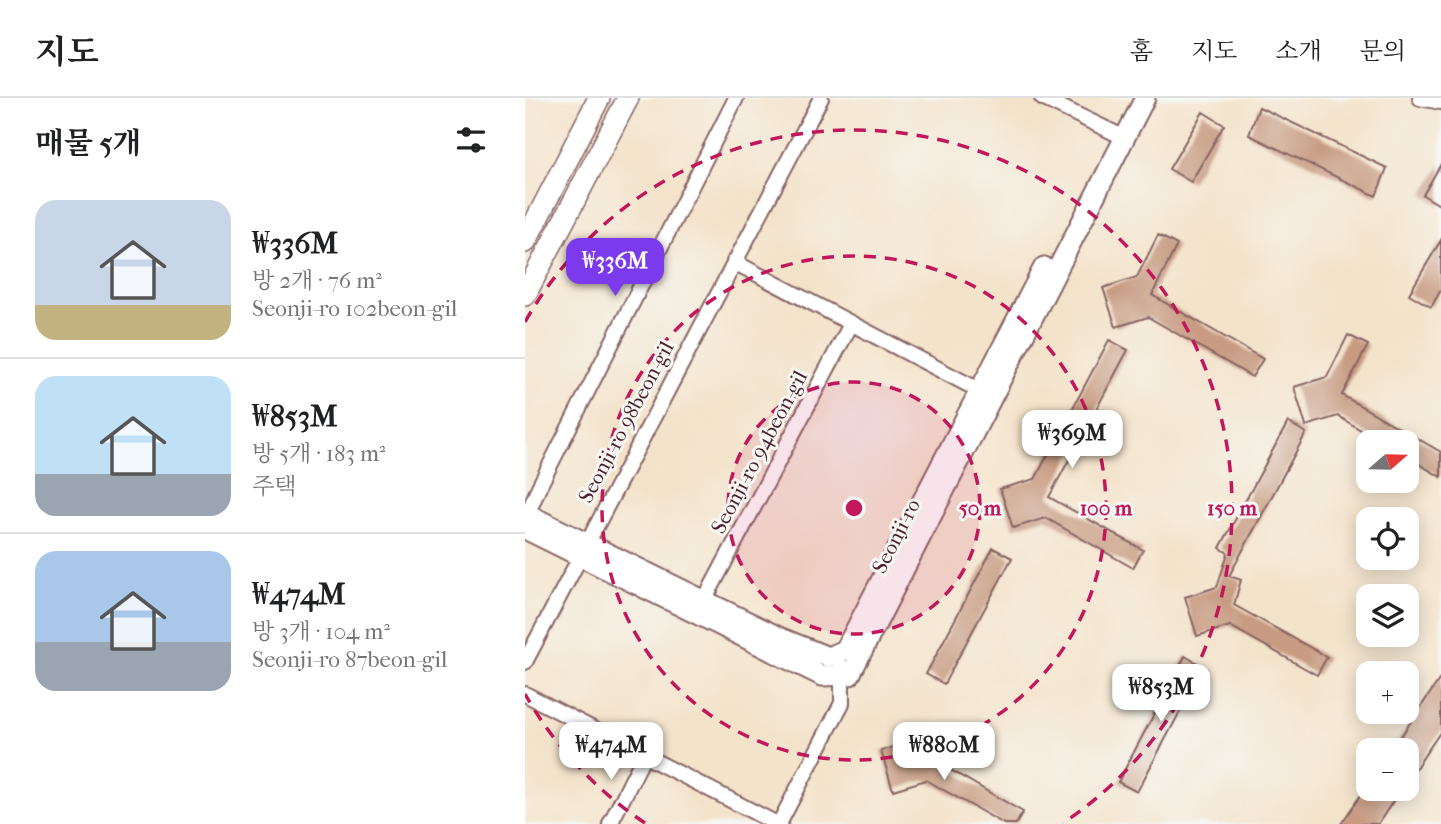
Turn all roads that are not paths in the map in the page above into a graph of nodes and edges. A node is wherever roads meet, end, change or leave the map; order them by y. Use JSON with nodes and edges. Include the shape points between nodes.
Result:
{"nodes":[{"id":1,"x":599,"y":98,"type":"edge"},
{"id":2,"x":628,"y":98,"type":"edge"},
{"id":3,"x":736,"y":98,"type":"edge"},
{"id":4,"x":821,"y":98,"type":"edge"},
{"id":5,"x":1042,"y":98,"type":"edge"},
{"id":6,"x":1131,"y":98,"type":"edge"},
{"id":7,"x":1145,"y":98,"type":"edge"},
{"id":8,"x":1420,"y":98,"type":"edge"},
{"id":9,"x":1441,"y":102,"type":"edge"},
{"id":10,"x":1119,"y":136,"type":"junction"},
{"id":11,"x":525,"y":242,"type":"edge"},
{"id":12,"x":734,"y":262,"type":"junction"},
{"id":13,"x":525,"y":295,"type":"edge"},
{"id":14,"x":852,"y":324,"type":"junction"},
{"id":15,"x":986,"y":394,"type":"junction"},
{"id":16,"x":526,"y":519,"type":"edge"},
{"id":17,"x":583,"y":550,"type":"junction"},
{"id":18,"x":704,"y":601,"type":"junction"},
{"id":19,"x":837,"y":653,"type":"junction"},
{"id":20,"x":525,"y":662,"type":"edge"},
{"id":21,"x":842,"y":676,"type":"junction"},
{"id":22,"x":525,"y":694,"type":"edge"},
{"id":23,"x":644,"y":755,"type":"junction"},
{"id":24,"x":610,"y":824,"type":"edge"},
{"id":25,"x":778,"y":824,"type":"edge"}],
"edges":[{"from":1,"to":11,"type":"main road"},
{"from":2,"to":13,"type":"main road"},
{"from":3,"to":16,"type":"street"},
{"from":4,"to":12,"type":"street","name":"Seonji-ro 98beon-gil"},
{"from":5,"to":10,"type":"street"},
{"from":6,"to":10,"type":"street","name":"Seonji-ro"},
{"from":7,"to":10,"type":"street","name":"Seonji-ro"},
{"from":8,"to":9,"type":"street"},
{"from":10,"to":15,"type":"street","name":"Seonji-ro"},
{"from":12,"to":14,"type":"street"},
{"from":12,"to":17,"type":"street","name":"Seonji-ro 98beon-gil"},
{"from":14,"to":15,"type":"street"},
{"from":14,"to":18,"type":"street","name":"Seonji-ro 94beon-gil"},
{"from":15,"to":19,"type":"street","name":"Seonji-ro","via":[[845,650]]},
{"from":15,"to":21,"type":"street","name":"Seonji-ro","via":[[850,675]]},
{"from":16,"to":17,"type":"street"},
{"from":17,"to":18,"type":"street"},
{"from":17,"to":20,"type":"street","name":"Seonji-ro 98beon-gil"},
{"from":17,"to":21,"type":"street","via":[[822,676]]},
{"from":18,"to":19,"type":"street","via":[[828,657]]},
{"from":19,"to":21,"type":"street"},
{"from":21,"to":25,"type":"street","via":[[842,703]]},
{"from":22,"to":23,"type":"street"},
{"from":23,"to":24,"type":"street"},
{"from":23,"to":25,"type":"street"}]}
